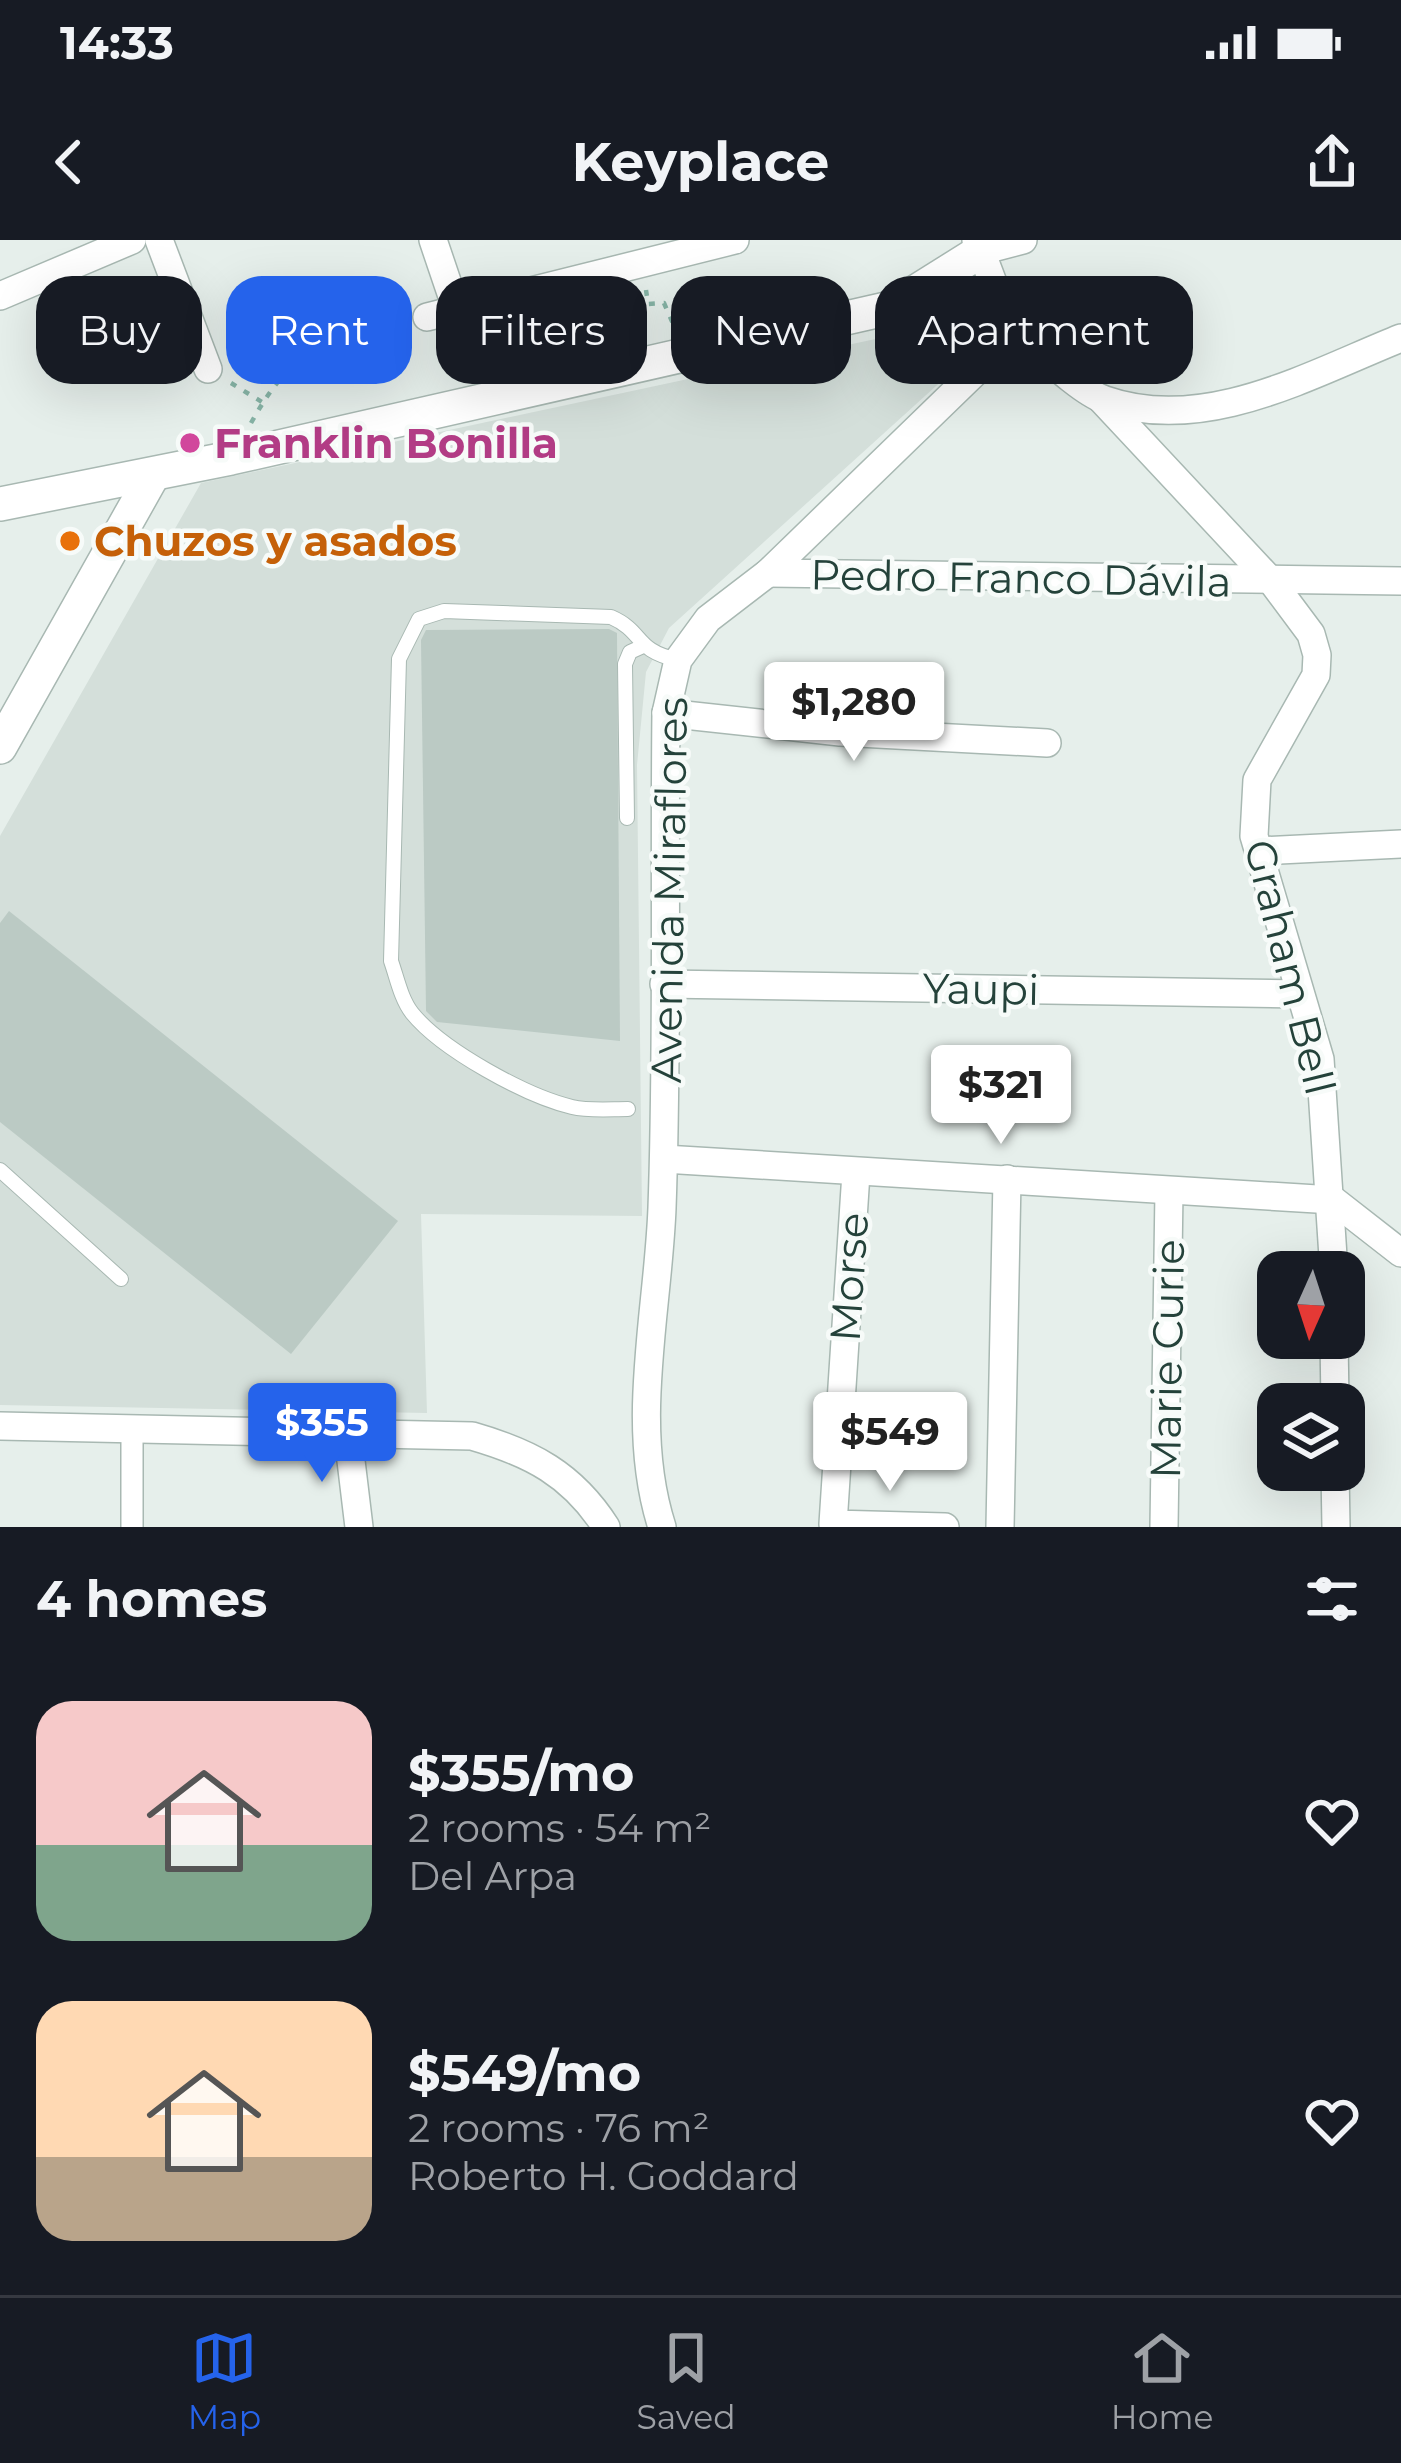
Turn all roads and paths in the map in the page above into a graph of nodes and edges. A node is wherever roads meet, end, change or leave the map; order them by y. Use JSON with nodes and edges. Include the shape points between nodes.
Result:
{"nodes":[{"id":1,"x":132,"y":240,"type":"edge"},
{"id":2,"x":159,"y":240,"type":"edge"},
{"id":3,"x":433,"y":240,"type":"edge"},
{"id":4,"x":735,"y":240,"type":"edge"},
{"id":5,"x":1023,"y":240,"type":"edge"},
{"id":6,"x":980,"y":245,"type":"edge"},
{"id":7,"x":653,"y":248,"type":"edge"},
{"id":8,"x":445,"y":276,"type":"edge"},
{"id":9,"x":561,"y":276,"type":"edge"},
{"id":10,"x":991,"y":276,"type":"edge"},
{"id":11,"x":0,"y":296,"type":"edge"},
{"id":12,"x":436,"y":314,"type":"edge"},
{"id":13,"x":427,"y":317,"type":"joint"},
{"id":14,"x":851,"y":317,"type":"edge"},
{"id":15,"x":671,"y":319,"type":"edge"},
{"id":16,"x":1401,"y":338,"type":"edge"},
{"id":17,"x":671,"y":356,"type":"edge"},
{"id":18,"x":208,"y":369,"type":"joint"},
{"id":19,"x":517,"y":384,"type":"edge"},
{"id":20,"x":963,"y":384,"type":"edge"},
{"id":21,"x":1083,"y":384,"type":"edge"},
{"id":22,"x":519,"y":390,"type":"junction"},
{"id":23,"x":1102,"y":399,"type":"junction"},
{"id":24,"x":262,"y":402,"type":"junction"},
{"id":25,"x":231,"y":458,"type":"junction"},
{"id":26,"x":153,"y":475,"type":"junction"},
{"id":27,"x":0,"y":504,"type":"edge"},
{"id":28,"x":768,"y":573,"type":"junction"},
{"id":29,"x":1401,"y":580,"type":"edge"},
{"id":30,"x":1273,"y":583,"type":"junction"},
{"id":31,"x":641,"y":647,"type":"junction"},
{"id":32,"x":679,"y":660,"type":"junction"},
{"id":33,"x":666,"y":713,"type":"junction"},
{"id":34,"x":1047,"y":742,"type":"dead end"},
{"id":35,"x":0,"y":747,"type":"edge"},
{"id":36,"x":627,"y":818,"type":"dead end"},
{"id":37,"x":1401,"y":844,"type":"edge"},
{"id":38,"x":1258,"y":851,"type":"junction"},
{"id":39,"x":664,"y":984,"type":"junction"},
{"id":40,"x":1298,"y":994,"type":"junction"},
{"id":41,"x":628,"y":1109,"type":"dead end"},
{"id":42,"x":664,"y":1159,"type":"junction"},
{"id":43,"x":0,"y":1170,"type":"edge"},
{"id":44,"x":856,"y":1173,"type":"junction"},
{"id":45,"x":1007,"y":1179,"type":"junction"},
{"id":46,"x":1169,"y":1191,"type":"junction"},
{"id":47,"x":1333,"y":1200,"type":"junction"},
{"id":48,"x":1334,"y":1251,"type":"edge"},
{"id":49,"x":1401,"y":1252,"type":"edge"},
{"id":50,"x":121,"y":1279,"type":"dead end"},
{"id":51,"x":0,"y":1426,"type":"edge"},
{"id":52,"x":132,"y":1430,"type":"junction"},
{"id":53,"x":348,"y":1436,"type":"junction"},
{"id":54,"x":1335,"y":1491,"type":"edge"},
{"id":55,"x":908,"y":1526,"type":"edge"},
{"id":56,"x":132,"y":1527,"type":"edge"},
{"id":57,"x":359,"y":1527,"type":"edge"},
{"id":58,"x":607,"y":1527,"type":"edge"},
{"id":59,"x":662,"y":1527,"type":"edge"},
{"id":60,"x":945,"y":1527,"type":"edge"},
{"id":61,"x":1000,"y":1527,"type":"edge"},
{"id":62,"x":1164,"y":1527,"type":"edge"},
{"id":63,"x":1336,"y":1527,"type":"edge"}],
"edges":[{"from":1,"to":11,"type":"street"},
{"from":2,"to":18,"type":"street"},
{"from":3,"to":8,"type":"street"},
{"from":4,"to":7,"type":"street"},
{"from":5,"to":6,"type":"street"},
{"from":6,"to":10,"type":"street"},
{"from":6,"to":14,"type":"street","via":[[890,308]]},
{"from":7,"to":9,"type":"street"},
{"from":7,"to":15,"type":"path","via":[[648,304],[664,303]]},
{"from":12,"to":13,"type":"street"},
{"from":13,"to":24,"type":"path","via":[[304,356],[283,370]]},
{"from":16,"to":23,"type":"street","via":[[1238,403],[1169,407]]},
{"from":17,"to":22,"type":"street"},
{"from":18,"to":24,"type":"path"},
{"from":19,"to":22,"type":"path"},
{"from":20,"to":28,"type":"street","name":"Avenida Miraflores"},
{"from":21,"to":23,"type":"street","name":"Graham Bell"},
{"from":22,"to":25,"type":"street"},
{"from":23,"to":30,"type":"street","name":"Graham Bell"},
{"from":24,"to":25,"type":"path"},
{"from":25,"to":26,"type":"street"},
{"from":26,"to":27,"type":"street"},
{"from":26,"to":35,"type":"street"},
{"from":28,"to":30,"type":"street","name":"Pedro Franco Dávila"},
{"from":28,"to":32,"type":"street","name":"Avenida Miraflores","via":[[708,619]]},
{"from":29,"to":30,"type":"street","name":"Pedro Franco Dávila"},
{"from":30,"to":38,"type":"street","name":"Graham Bell","via":[[1311,634],[1316,676],[1256,780]]},
{"from":31,"to":32,"type":"lane"},
{"from":31,"to":36,"type":"lane","via":[[626,664]]},
{"from":31,"to":41,"type":"lane","via":[[627,624],[611,617],[444,611],[419,620],[399,659],[391,961],[412,1014],[530,1094],[578,1109]]},
{"from":32,"to":33,"type":"street","name":"Avenida Miraflores"},
{"from":33,"to":34,"type":"street"},
{"from":33,"to":39,"type":"street","name":"Avenida Miraflores"},
{"from":37,"to":38,"type":"street"},
{"from":38,"to":40,"type":"street","name":"Graham Bell"},
{"from":39,"to":40,"type":"street","name":"Yaupi"},
{"from":39,"to":42,"type":"street","name":"Avenida Miraflores"},
{"from":40,"to":47,"type":"street","name":"Graham Bell","via":[[1320,1059]]},
{"from":42,"to":44,"type":"street"},
{"from":42,"to":59,"type":"street","name":"Avenida Miraflores","via":[[646,1467]]},
{"from":43,"to":50,"type":"lane"},
{"from":44,"to":45,"type":"street"},
{"from":44,"to":55,"type":"street","name":"Morse","via":[[833,1524]]},
{"from":45,"to":46,"type":"street"},
{"from":45,"to":61,"type":"street"},
{"from":46,"to":47,"type":"street"},
{"from":46,"to":62,"type":"street","name":"Marie Curie"},
{"from":47,"to":48,"type":"street","name":"Graham Bell"},
{"from":47,"to":49,"type":"street"},
{"from":51,"to":52,"type":"street"},
{"from":52,"to":53,"type":"street"},
{"from":52,"to":56,"type":"street"},
{"from":53,"to":57,"type":"street"},
{"from":53,"to":58,"type":"street","via":[[472,1436],[527,1452],[574,1486]]},
{"from":54,"to":63,"type":"street"},
{"from":55,"to":60,"type":"street"}]}
